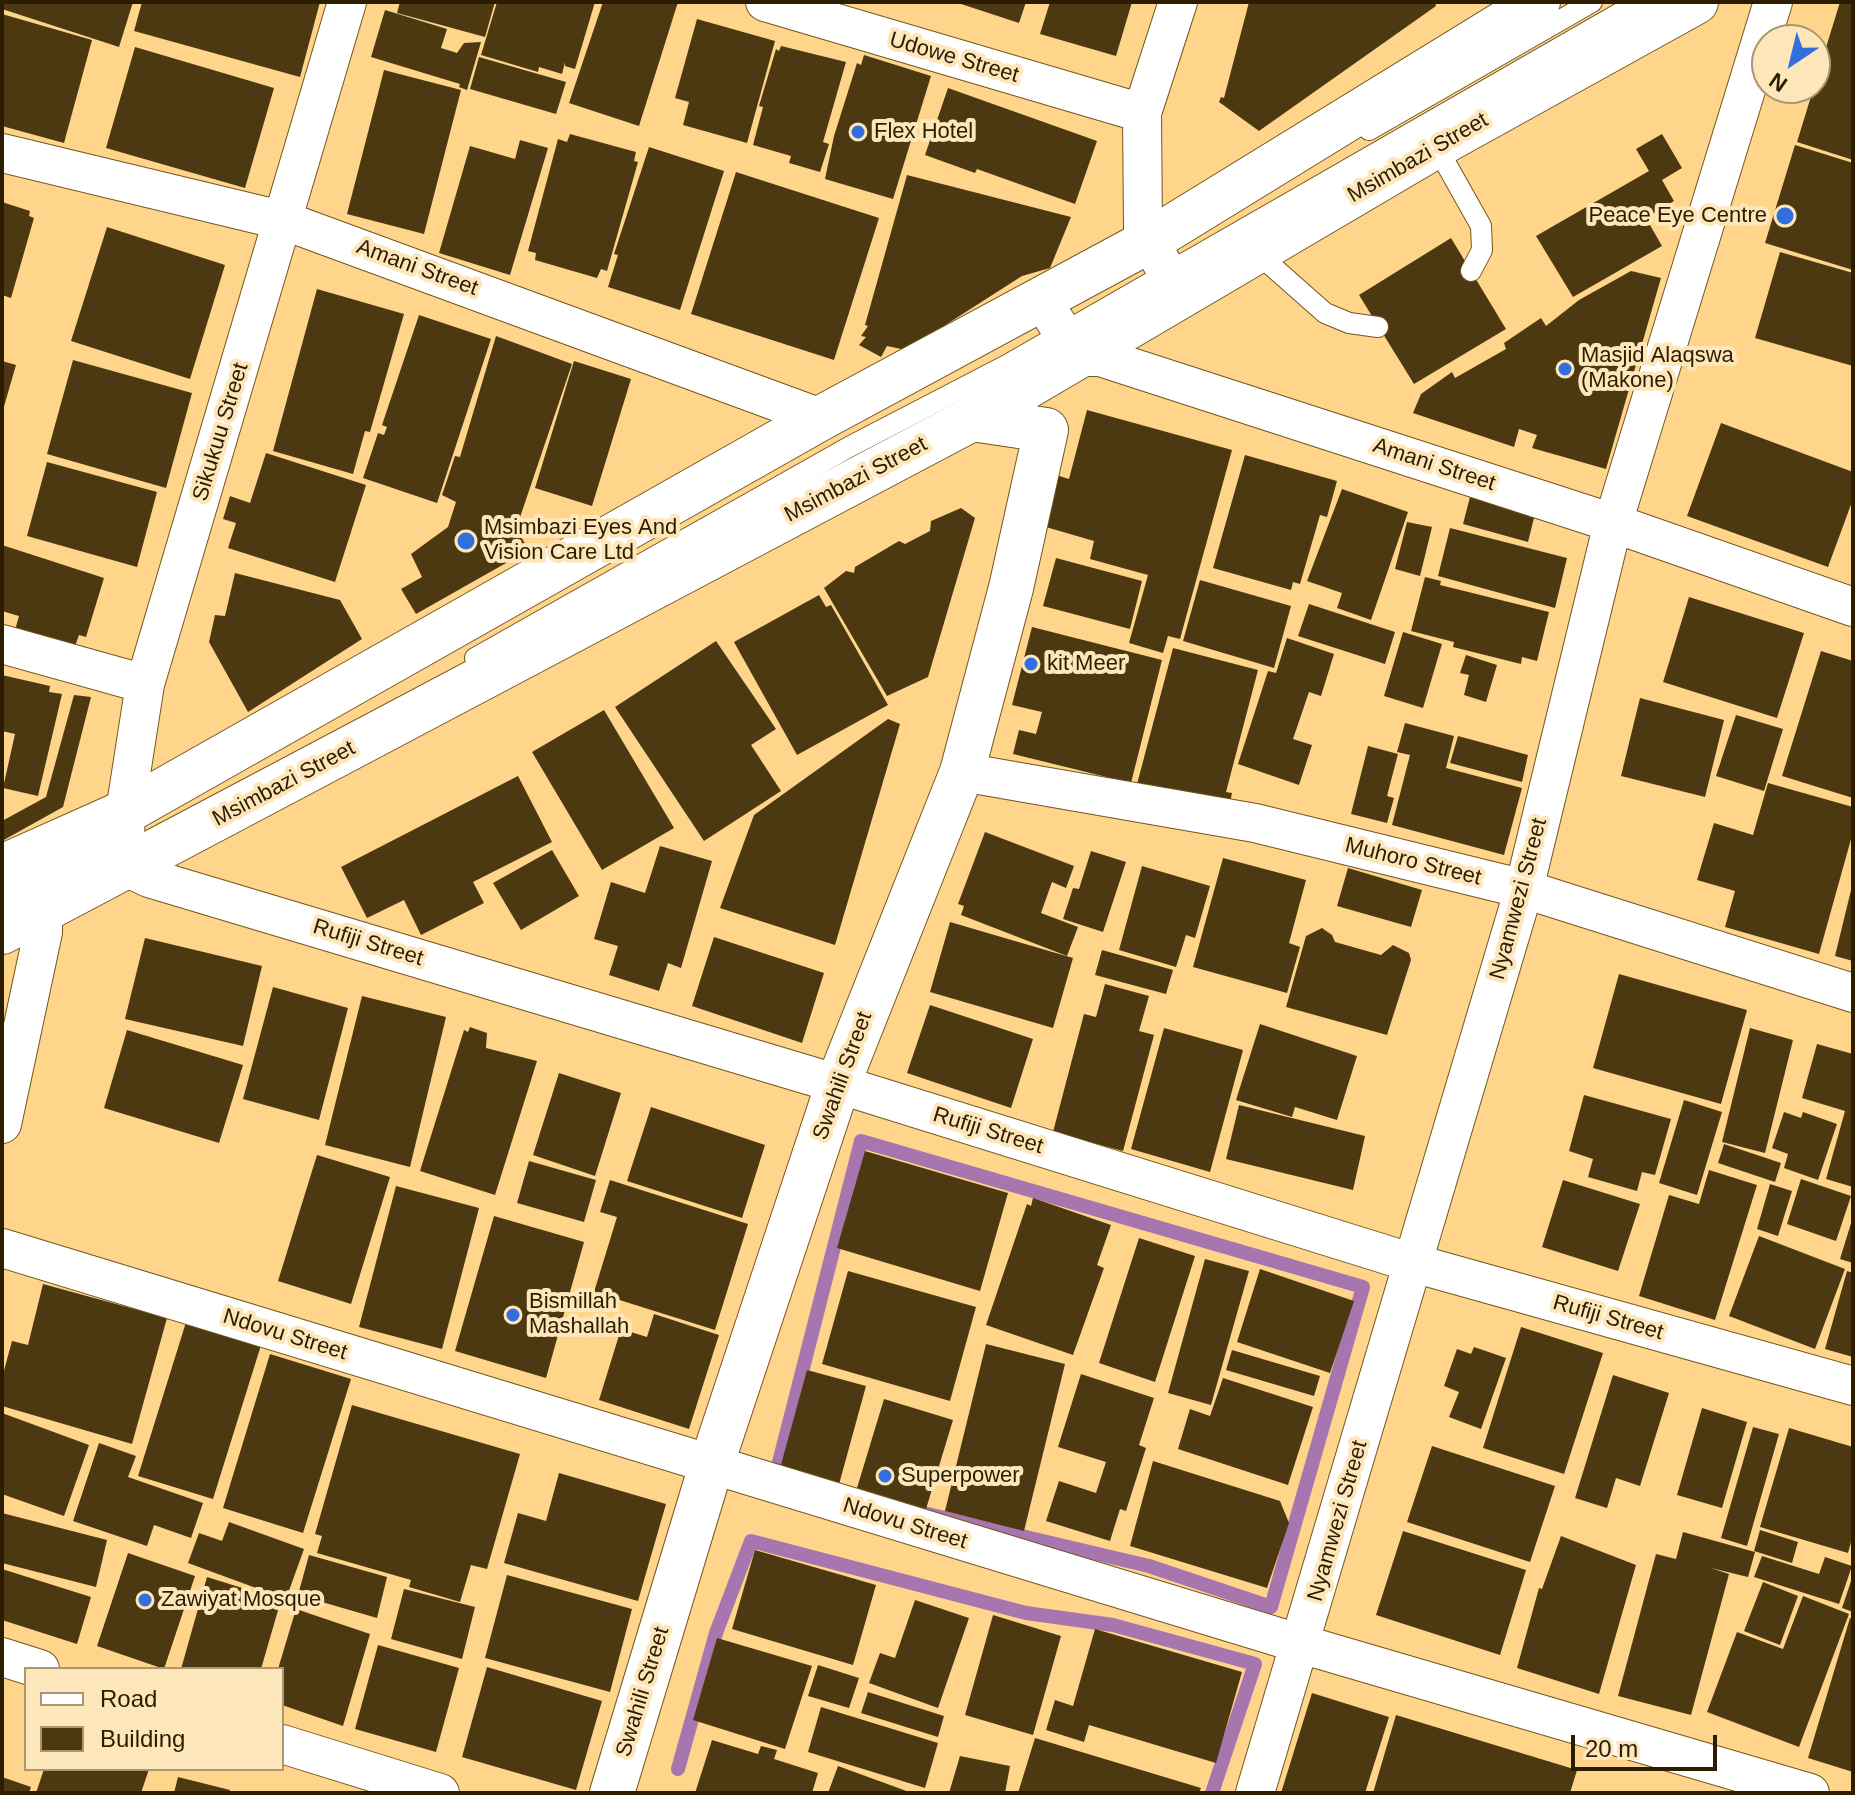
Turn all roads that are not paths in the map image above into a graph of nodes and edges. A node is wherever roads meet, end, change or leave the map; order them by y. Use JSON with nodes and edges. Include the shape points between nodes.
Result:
{"nodes":[{"id":1,"x":347,"y":2,"type":"edge"},
{"id":2,"x":765,"y":2,"type":"edge"},
{"id":3,"x":1178,"y":2,"type":"edge"},
{"id":4,"x":1538,"y":2,"type":"edge"},
{"id":5,"x":1592,"y":2,"type":"edge"},
{"id":6,"x":1639,"y":2,"type":"edge"},
{"id":7,"x":1696,"y":2,"type":"edge"},
{"id":8,"x":1773,"y":2,"type":"edge"},
{"id":9,"x":1142,"y":113,"type":"junction"},
{"id":10,"x":1436,"y":146,"type":"junction"},
{"id":11,"x":2,"y":153,"type":"edge"},
{"id":12,"x":285,"y":221,"type":"junction"},
{"id":13,"x":1256,"y":252,"type":"junction"},
{"id":14,"x":1163,"y":265,"type":"junction"},
{"id":15,"x":1471,"y":271,"type":"dead end"},
{"id":16,"x":1058,"y":325,"type":"junction"},
{"id":17,"x":1378,"y":327,"type":"dead end"},
{"id":18,"x":821,"y":418,"type":"junction"},
{"id":19,"x":972,"y":419,"type":"junction"},
{"id":20,"x":1613,"y":523,"type":"junction"},
{"id":21,"x":1853,"y":607,"type":"edge"},
{"id":22,"x":2,"y":644,"type":"edge"},
{"id":23,"x":145,"y":684,"type":"junction"},
{"id":24,"x":962,"y":772,"type":"junction"},
{"id":25,"x":125,"y":842,"type":"junction"},
{"id":26,"x":1524,"y":889,"type":"junction"},
{"id":27,"x":21,"y":890,"type":"edge"},
{"id":28,"x":2,"y":932,"type":"edge"},
{"id":29,"x":1853,"y":993,"type":"edge"},
{"id":30,"x":838,"y":1084,"type":"junction"},
{"id":31,"x":2,"y":1124,"type":"edge"},
{"id":32,"x":2,"y":1248,"type":"edge"},
{"id":33,"x":1413,"y":1263,"type":"junction"},
{"id":34,"x":1853,"y":1386,"type":"edge"},
{"id":35,"x":711,"y":1466,"type":"junction"},
{"id":36,"x":1301,"y":1644,"type":"junction"},
{"id":37,"x":2,"y":1657,"type":"edge"},
{"id":38,"x":34,"y":1667,"type":"edge"},
{"id":39,"x":284,"y":1745,"type":"edge"},
{"id":40,"x":440,"y":1793,"type":"edge"},
{"id":41,"x":612,"y":1793,"type":"edge"},
{"id":42,"x":1255,"y":1793,"type":"edge"},
{"id":43,"x":1810,"y":1793,"type":"edge"}],
"edges":[{"from":1,"to":12,"type":"street","name":"Sikukuu Street"},
{"from":2,"to":9,"type":"street","name":"Udowe Street"},
{"from":3,"to":9,"type":"street"},
{"from":4,"to":14,"type":"street","name":"Msimbazi Street"},
{"from":5,"to":14,"type":"lane"},
{"from":6,"to":14,"type":"lane"},
{"from":7,"to":10,"type":"street","name":"Msimbazi Street"},
{"from":8,"to":20,"type":"street","name":"Nyamwezi Street"},
{"from":9,"to":14,"type":"street","via":[[1143,229]]},
{"from":10,"to":13,"type":"street","name":"Msimbazi Street"},
{"from":10,"to":15,"type":"lane","via":[[1481,226],[1482,250]]},
{"from":11,"to":12,"type":"street","name":"Amani Street"},
{"from":12,"to":18,"type":"street","name":"Amani Street"},
{"from":12,"to":23,"type":"street","name":"Sikukuu Street"},
{"from":13,"to":14,"type":"street","name":"Msimbazi Street"},
{"from":13,"to":17,"type":"lane","via":[[1325,313]]},
{"from":14,"to":16,"type":"street","name":"Msimbazi Street"},
{"from":14,"to":16,"type":"street","name":"Msimbazi Street"},
{"from":16,"to":18,"type":"street","name":"Msimbazi Street"},
{"from":16,"to":19,"type":"street","name":"Msimbazi Street"},
{"from":16,"to":20,"type":"street","name":"Amani Street","via":[[1100,357]]},
{"from":16,"to":25,"type":"lane","via":[[849,447]]},
{"from":18,"to":25,"type":"street","name":"Msimbazi Street"},
{"from":19,"to":24,"type":"street","name":"Swahili Street","via":[[1046,430]]},
{"from":19,"to":25,"type":"street","name":"Msimbazi Street"},
{"from":20,"to":21,"type":"street","name":"Amani Street"},
{"from":20,"to":26,"type":"street","name":"Nyamwezi Street"},
{"from":22,"to":23,"type":"street"},
{"from":23,"to":25,"type":"street","name":"Sikukuu Street"},
{"from":24,"to":26,"type":"street","name":"Muhoro Street","via":[[1255,823]]},
{"from":24,"to":30,"type":"street","name":"Swahili Street"},
{"from":25,"to":27,"type":"street","name":"Msimbazi Street"},
{"from":25,"to":27,"type":"street","name":"Msimbazi Street"},
{"from":25,"to":30,"type":"street","name":"Rufiji Street","via":[[149,878]]},
{"from":26,"to":29,"type":"street","name":"Muhoro Street"},
{"from":26,"to":33,"type":"street","name":"Nyamwezi Street"},
{"from":27,"to":28,"type":"street","name":"Msimbazi Street"},
{"from":27,"to":31,"type":"street","via":[[43,932]]},
{"from":30,"to":33,"type":"street","name":"Rufiji Street"},
{"from":30,"to":35,"type":"street","name":"Swahili Street"},
{"from":32,"to":35,"type":"street","name":"Ndovu Street"},
{"from":33,"to":34,"type":"street","name":"Rufiji Street"},
{"from":33,"to":36,"type":"street","name":"Nyamwezi Street"},
{"from":35,"to":36,"type":"street","name":"Ndovu Street"},
{"from":35,"to":41,"type":"street","name":"Swahili Street"},
{"from":36,"to":42,"type":"street","name":"Nyamwezi Street"},
{"from":36,"to":43,"type":"street","name":"Ndovu Street"},
{"from":37,"to":38,"type":"street"},
{"from":39,"to":40,"type":"street"}]}
